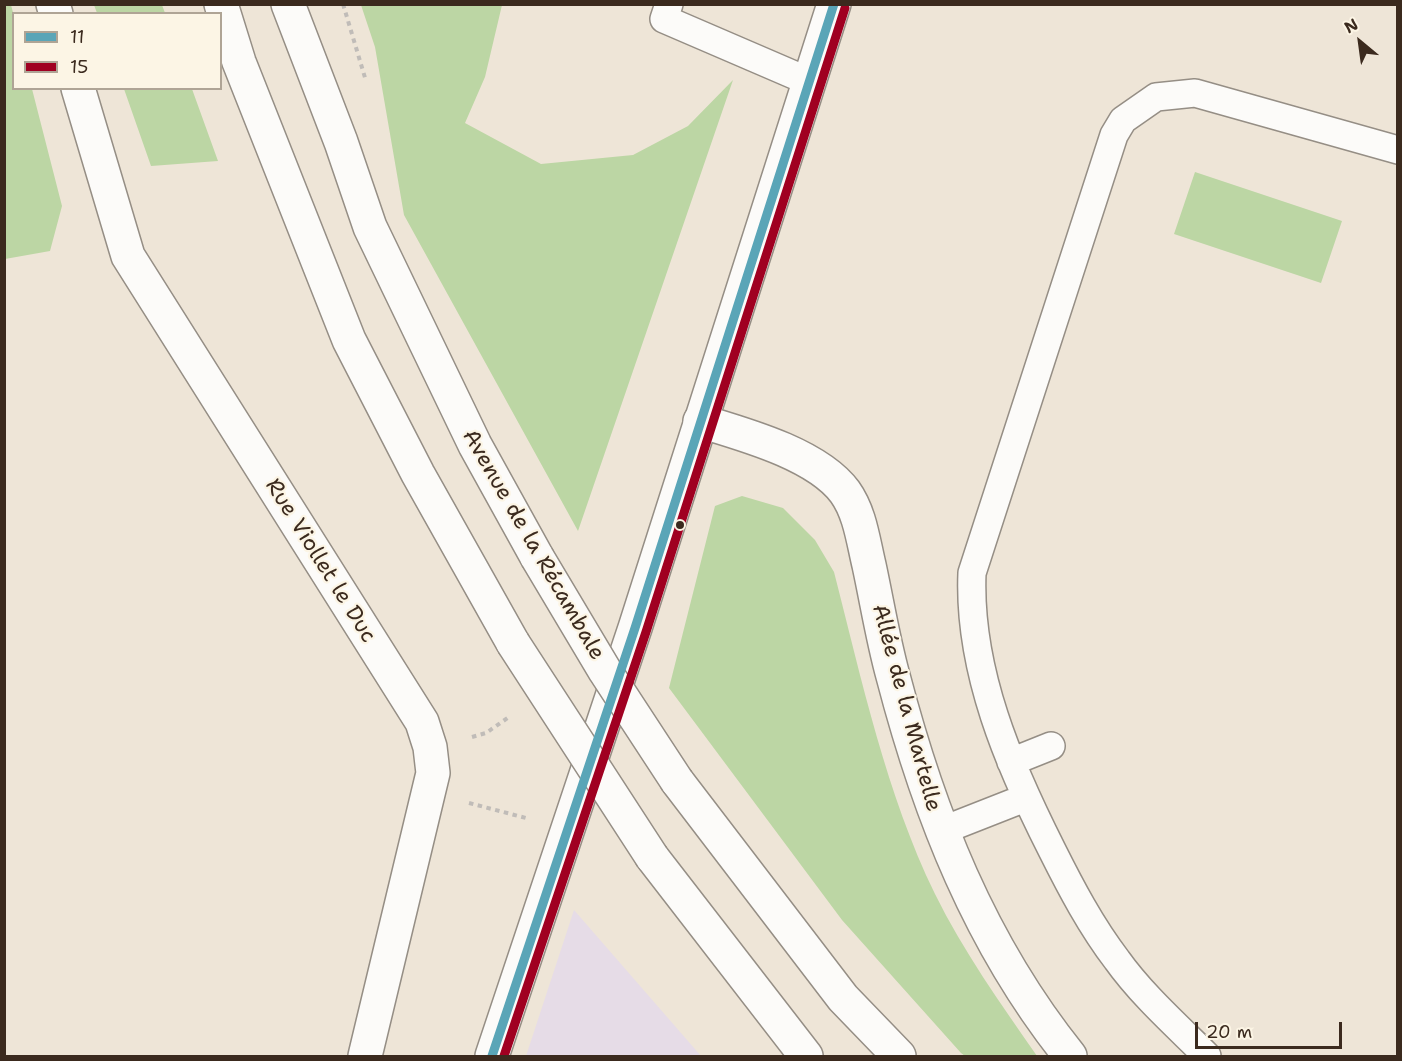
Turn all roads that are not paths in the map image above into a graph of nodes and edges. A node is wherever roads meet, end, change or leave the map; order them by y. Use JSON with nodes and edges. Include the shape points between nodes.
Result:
{"nodes":[{"id":1,"x":221,"y":4,"type":"edge"},
{"id":2,"x":288,"y":4,"type":"edge"},
{"id":3,"x":669,"y":4,"type":"edge"},
{"id":4,"x":834,"y":4,"type":"edge"},
{"id":5,"x":808,"y":81,"type":"junction"},
{"id":6,"x":79,"y":90,"type":"edge"},
{"id":7,"x":1398,"y":150,"type":"edge"},
{"id":8,"x":700,"y":421,"type":"junction"},
{"id":9,"x":1050,"y":746,"type":"dead end"},
{"id":10,"x":1011,"y":762,"type":"junction"},
{"id":11,"x":1025,"y":798,"type":"junction"},
{"id":12,"x":941,"y":831,"type":"junction"},
{"id":13,"x":801,"y":1052,"type":"edge"},
{"id":14,"x":365,"y":1056,"type":"edge"},
{"id":15,"x":492,"y":1056,"type":"edge"},
{"id":16,"x":899,"y":1056,"type":"edge"},
{"id":17,"x":1070,"y":1056,"type":"edge"},
{"id":18,"x":1207,"y":1056,"type":"edge"}],
"edges":[{"from":1,"to":13,"type":"street","bridge":true,"via":[[239,62],[349,340],[418,474],[513,643],[580,751],[652,857]]},
{"from":2,"to":16,"type":"street","name":"Avenue de la Récambale","bridge":true,"via":[[370,227],[475,445],[537,557],[677,781],[843,998]]},
{"from":3,"to":5,"type":"lane","via":[[664,19]]},
{"from":4,"to":5,"type":"street"},
{"from":5,"to":8,"type":"street"},
{"from":6,"to":14,"type":"street","name":"Rue Viollet le Duc","via":[[128,256],[422,722],[430,747],[433,772]]},
{"from":7,"to":10,"type":"lane","via":[[1195,93],[1156,97],[1123,120],[1111,144],[972,573],[971,606],[977,650]]},
{"from":8,"to":12,"type":"street","name":"Allée de la Martelle","via":[[803,458],[844,491],[858,517],[892,674]]},
{"from":8,"to":15,"type":"street"},
{"from":9,"to":10,"type":"lane"},
{"from":10,"to":11,"type":"lane"},
{"from":11,"to":12,"type":"lane"},
{"from":11,"to":18,"type":"lane","via":[[1086,915],[1118,962]]},
{"from":12,"to":17,"type":"street","name":"Allée de la Martelle","via":[[994,945]]}]}
